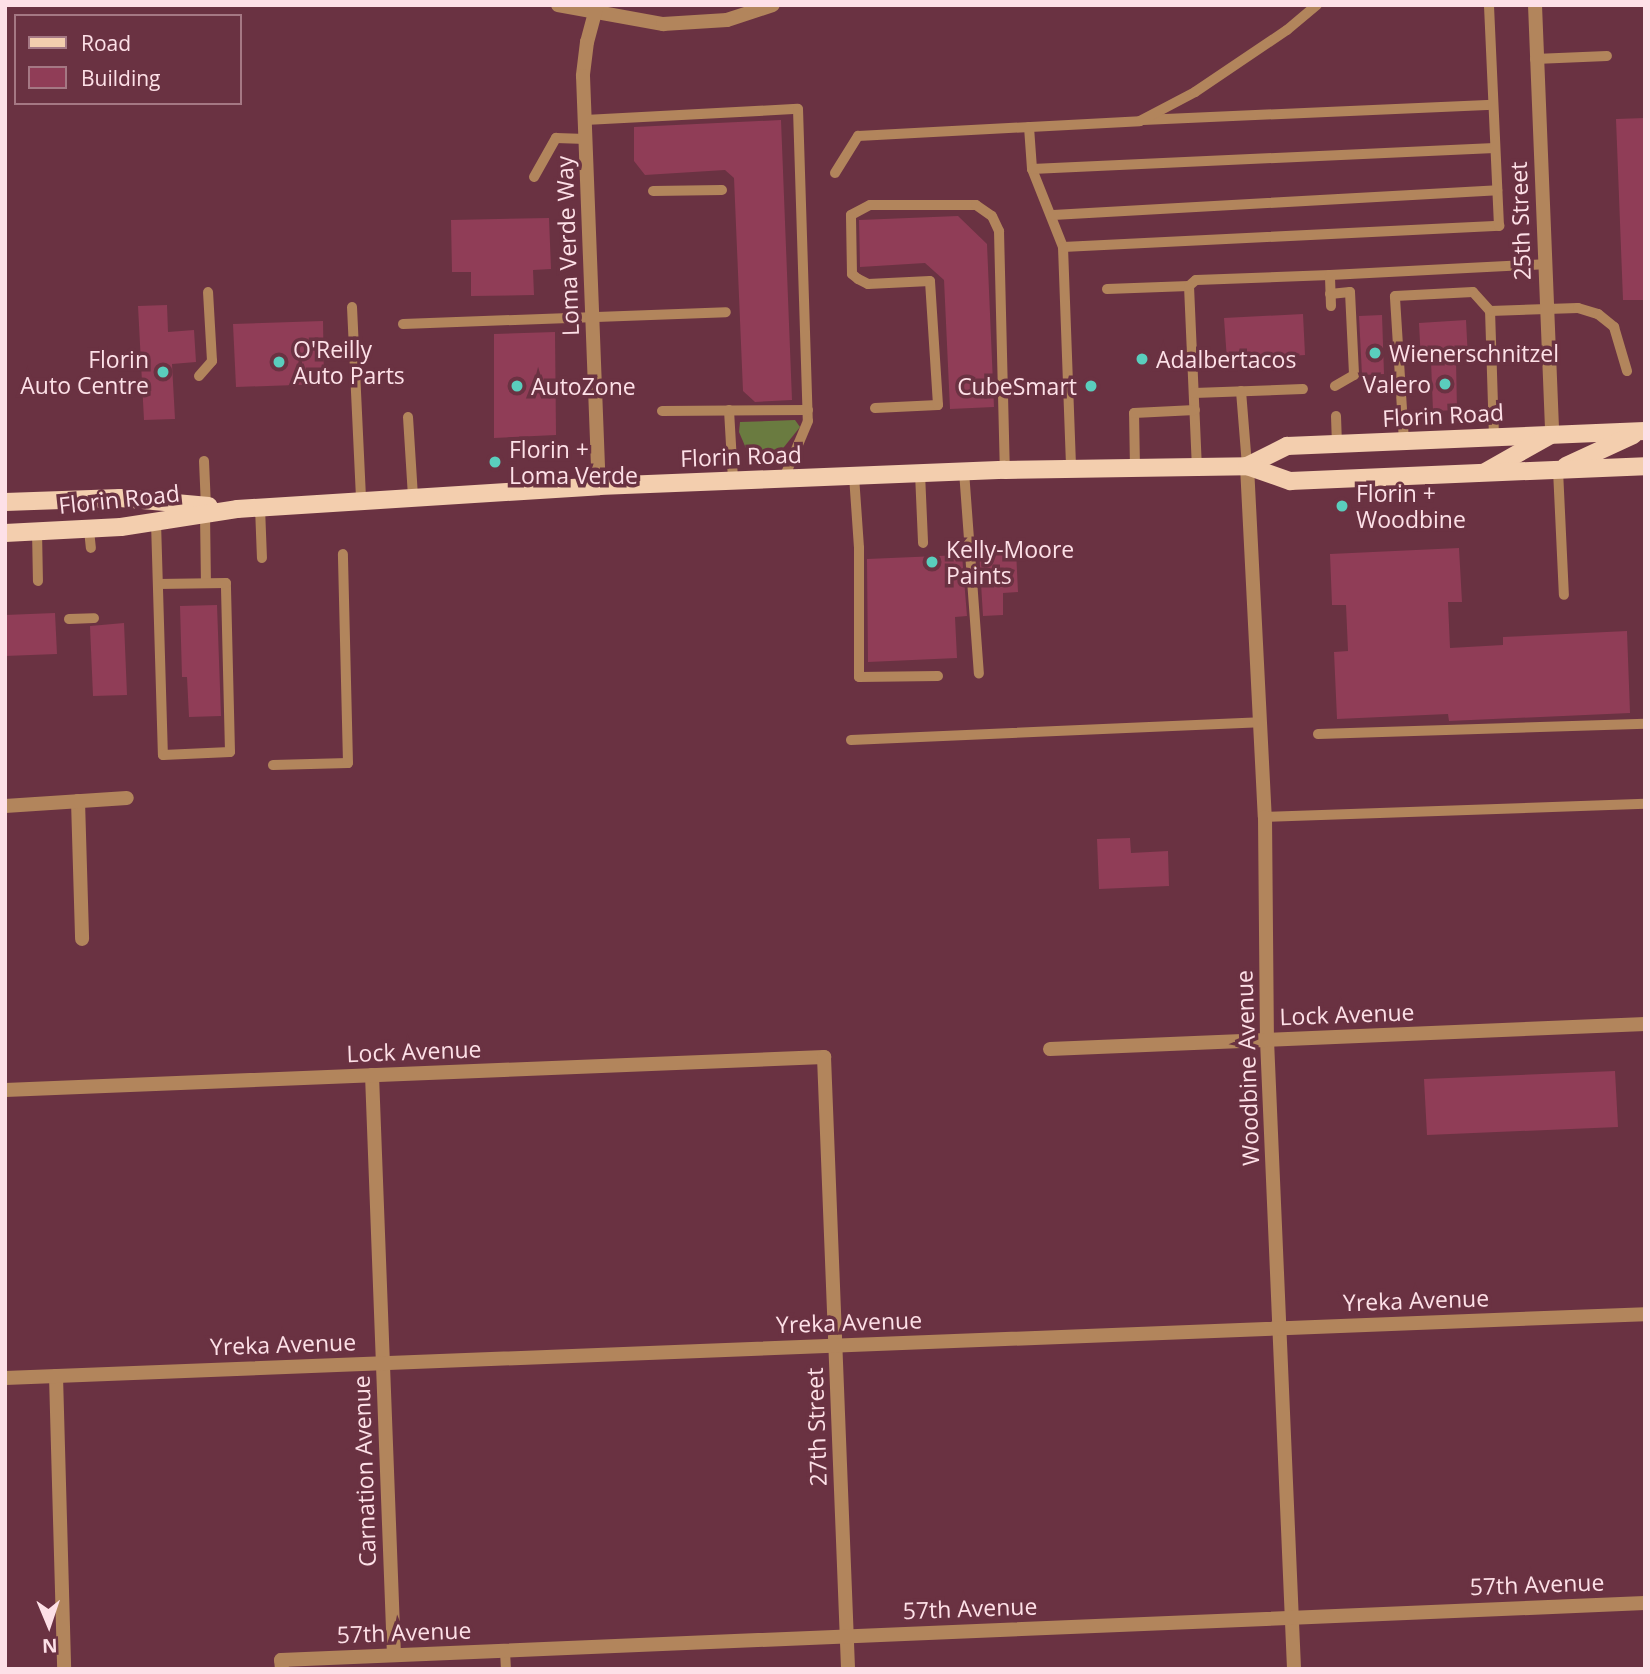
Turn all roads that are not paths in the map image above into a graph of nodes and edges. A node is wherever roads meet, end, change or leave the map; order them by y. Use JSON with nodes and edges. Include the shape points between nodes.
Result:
{"nodes":[{"id":1,"x":558,"y":5,"type":"edge"},
{"id":2,"x":773,"y":5,"type":"edge"},
{"id":3,"x":1317,"y":5,"type":"edge"},
{"id":4,"x":1489,"y":5,"type":"edge"},
{"id":5,"x":1535,"y":5,"type":"edge"},
{"id":6,"x":596,"y":8,"type":"edge"},
{"id":7,"x":1607,"y":56,"type":"dead end"},
{"id":8,"x":1535,"y":60,"type":"junction"},
{"id":9,"x":1493,"y":105,"type":"junction"},
{"id":10,"x":585,"y":120,"type":"junction"},
{"id":11,"x":1140,"y":121,"type":"junction"},
{"id":12,"x":1029,"y":127,"type":"junction"},
{"id":13,"x":586,"y":139,"type":"junction"},
{"id":14,"x":1495,"y":148,"type":"junction"},
{"id":15,"x":1032,"y":169,"type":"junction"},
{"id":16,"x":835,"y":173,"type":"dead end"},
{"id":17,"x":534,"y":177,"type":"dead end"},
{"id":18,"x":722,"y":190,"type":"dead end"},
{"id":19,"x":1497,"y":190,"type":"junction"},
{"id":20,"x":653,"y":191,"type":"dead end"},
{"id":21,"x":1052,"y":215,"type":"junction"},
{"id":22,"x":1063,"y":247,"type":"junction"},
{"id":23,"x":1544,"y":264,"type":"junction"},
{"id":24,"x":1330,"y":275,"type":"junction"},
{"id":25,"x":1189,"y":286,"type":"junction"},
{"id":26,"x":1107,"y":289,"type":"dead end"},
{"id":27,"x":208,"y":292,"type":"dead end"},
{"id":28,"x":1331,"y":294,"type":"junction"},
{"id":29,"x":1331,"y":306,"type":"dead end"},
{"id":30,"x":352,"y":307,"type":"dead end"},
{"id":31,"x":1546,"y":308,"type":"junction"},
{"id":32,"x":1490,"y":311,"type":"junction"},
{"id":33,"x":726,"y":312,"type":"dead end"},
{"id":34,"x":593,"y":319,"type":"junction"},
{"id":35,"x":403,"y":324,"type":"dead end"},
{"id":36,"x":1628,"y":370,"type":"dead end"},
{"id":37,"x":199,"y":376,"type":"dead end"},
{"id":38,"x":1335,"y":386,"type":"dead end"},
{"id":39,"x":1303,"y":388,"type":"dead end"},
{"id":40,"x":1241,"y":391,"type":"junction"},
{"id":41,"x":1194,"y":393,"type":"junction"},
{"id":42,"x":875,"y":408,"type":"dead end"},
{"id":43,"x":729,"y":410,"type":"junction"},
{"id":44,"x":808,"y":410,"type":"junction"},
{"id":45,"x":1195,"y":410,"type":"junction"},
{"id":46,"x":662,"y":411,"type":"dead end"},
{"id":47,"x":1336,"y":416,"type":"dead end"},
{"id":48,"x":408,"y":417,"type":"dead end"},
{"id":49,"x":1643,"y":431,"type":"edge"},
{"id":50,"x":1552,"y":434,"type":"junction"},
{"id":51,"x":1494,"y":437,"type":"junction"},
{"id":52,"x":1404,"y":441,"type":"junction"},
{"id":53,"x":1337,"y":443,"type":"junction"},
{"id":54,"x":204,"y":461,"type":"dead end"},
{"id":55,"x":1197,"y":466,"type":"junction"},
{"id":56,"x":1248,"y":466,"type":"junction"},
{"id":57,"x":1645,"y":467,"type":"edge"},
{"id":58,"x":1135,"y":468,"type":"junction"},
{"id":59,"x":1071,"y":469,"type":"junction"},
{"id":60,"x":1005,"y":470,"type":"junction"},
{"id":61,"x":1558,"y":470,"type":"junction"},
{"id":62,"x":964,"y":471,"type":"junction"},
{"id":63,"x":920,"y":473,"type":"junction"},
{"id":64,"x":1482,"y":473,"type":"junction"},
{"id":65,"x":854,"y":476,"type":"junction"},
{"id":66,"x":784,"y":478,"type":"junction"},
{"id":67,"x":733,"y":480,"type":"junction"},
{"id":68,"x":599,"y":486,"type":"junction"},
{"id":69,"x":413,"y":497,"type":"junction"},
{"id":70,"x":361,"y":501,"type":"junction"},
{"id":71,"x":5,"y":502,"type":"edge"},
{"id":72,"x":260,"y":507,"type":"junction"},
{"id":73,"x":205,"y":510,"type":"junction"},
{"id":74,"x":156,"y":522,"type":"junction"},
{"id":75,"x":89,"y":530,"type":"junction"},
{"id":76,"x":37,"y":531,"type":"junction"},
{"id":77,"x":5,"y":533,"type":"edge"},
{"id":78,"x":923,"y":543,"type":"dead end"},
{"id":79,"x":91,"y":548,"type":"dead end"},
{"id":80,"x":343,"y":554,"type":"dead end"},
{"id":81,"x":262,"y":558,"type":"dead end"},
{"id":82,"x":38,"y":581,"type":"dead end"},
{"id":83,"x":206,"y":583,"type":"junction"},
{"id":84,"x":158,"y":584,"type":"junction"},
{"id":85,"x":1564,"y":595,"type":"dead end"},
{"id":86,"x":94,"y":618,"type":"dead end"},
{"id":87,"x":69,"y":619,"type":"dead end"},
{"id":88,"x":979,"y":673,"type":"dead end"},
{"id":89,"x":938,"y":676,"type":"dead end"},
{"id":90,"x":1260,"y":722,"type":"junction"},
{"id":91,"x":1645,"y":724,"type":"edge"},
{"id":92,"x":1318,"y":734,"type":"dead end"},
{"id":93,"x":851,"y":740,"type":"dead end"},
{"id":94,"x":273,"y":765,"type":"dead end"},
{"id":95,"x":127,"y":798,"type":"dead end"},
{"id":96,"x":78,"y":802,"type":"junction"},
{"id":97,"x":1645,"y":804,"type":"edge"},
{"id":98,"x":5,"y":806,"type":"edge"},
{"id":99,"x":1265,"y":817,"type":"junction"},
{"id":100,"x":82,"y":939,"type":"dead end"},
{"id":101,"x":1645,"y":1024,"type":"edge"},
{"id":102,"x":1267,"y":1040,"type":"junction"},
{"id":103,"x":1050,"y":1049,"type":"dead end"},
{"id":104,"x":824,"y":1057,"type":"joint"},
{"id":105,"x":372,"y":1075,"type":"junction"},
{"id":106,"x":5,"y":1090,"type":"edge"},
{"id":107,"x":1645,"y":1314,"type":"edge"},
{"id":108,"x":1280,"y":1328,"type":"junction"},
{"id":109,"x":835,"y":1345,"type":"junction"},
{"id":110,"x":383,"y":1363,"type":"junction"},
{"id":111,"x":56,"y":1376,"type":"junction"},
{"id":112,"x":5,"y":1378,"type":"edge"},
{"id":113,"x":1645,"y":1603,"type":"edge"},
{"id":114,"x":1292,"y":1617,"type":"junction"},
{"id":115,"x":847,"y":1636,"type":"junction"},
{"id":116,"x":505,"y":1651,"type":"junction"},
{"id":117,"x":394,"y":1655,"type":"junction"},
{"id":118,"x":64,"y":1668,"type":"edge"},
{"id":119,"x":282,"y":1669,"type":"edge"},
{"id":120,"x":506,"y":1669,"type":"edge"},
{"id":121,"x":848,"y":1669,"type":"edge"},
{"id":122,"x":1294,"y":1669,"type":"edge"}],
"edges":[{"from":1,"to":6,"type":"street"},
{"from":2,"to":6,"type":"street","via":[[727,19],[663,24]]},
{"from":3,"to":11,"type":"lane","via":[[1195,92]]},
{"from":4,"to":9,"type":"lane"},
{"from":5,"to":8,"type":"street","name":"25th Street"},
{"from":6,"to":10,"type":"street","name":"Loma Verde Way","via":[[583,76]]},
{"from":7,"to":8,"type":"lane"},
{"from":8,"to":23,"type":"street","name":"25th Street"},
{"from":9,"to":11,"type":"lane"},
{"from":9,"to":14,"type":"lane"},
{"from":10,"to":13,"type":"street","name":"Loma Verde Way"},
{"from":10,"to":44,"type":"lane","via":[[798,109]]},
{"from":11,"to":12,"type":"lane"},
{"from":12,"to":15,"type":"lane"},
{"from":12,"to":16,"type":"lane","via":[[858,136]]},
{"from":13,"to":17,"type":"lane","via":[[556,138]]},
{"from":13,"to":34,"type":"street","name":"Loma Verde Way"},
{"from":14,"to":15,"type":"lane"},
{"from":14,"to":19,"type":"lane"},
{"from":15,"to":21,"type":"lane"},
{"from":18,"to":20,"type":"lane"},
{"from":19,"to":21,"type":"lane"},
{"from":19,"to":22,"type":"lane","via":[[1499,226]]},
{"from":21,"to":22,"type":"lane"},
{"from":22,"to":59,"type":"lane"},
{"from":23,"to":24,"type":"lane"},
{"from":23,"to":31,"type":"street","name":"25th Street"},
{"from":24,"to":25,"type":"lane","via":[[1196,280]]},
{"from":24,"to":28,"type":"lane"},
{"from":25,"to":26,"type":"lane"},
{"from":25,"to":41,"type":"lane"},
{"from":27,"to":37,"type":"lane","via":[[212,361]]},
{"from":28,"to":29,"type":"lane"},
{"from":28,"to":38,"type":"lane","via":[[1350,292],[1351,306],[1354,375]]},
{"from":30,"to":70,"type":"lane"},
{"from":31,"to":32,"type":"lane"},
{"from":31,"to":36,"type":"lane","via":[[1578,308],[1598,314],[1614,327]]},
{"from":31,"to":50,"type":"street","name":"25th Street"},
{"from":32,"to":51,"type":"lane"},
{"from":32,"to":52,"type":"lane","via":[[1473,292],[1395,296]]},
{"from":33,"to":34,"type":"lane"},
{"from":34,"to":35,"type":"lane"},
{"from":34,"to":68,"type":"street","name":"Loma Verde Way"},
{"from":39,"to":40,"type":"lane"},
{"from":40,"to":41,"type":"lane"},
{"from":40,"to":56,"type":"lane"},
{"from":41,"to":45,"type":"lane"},
{"from":42,"to":60,"type":"lane","via":[[937,405],[930,281],[868,284],[852,274],[851,215],[870,205],[976,205],[992,216],[999,231]]},
{"from":43,"to":44,"type":"lane"},
{"from":43,"to":46,"type":"lane"},
{"from":43,"to":67,"type":"lane"},
{"from":44,"to":66,"type":"lane","via":[[808,421]]},
{"from":45,"to":55,"type":"lane"},
{"from":45,"to":58,"type":"lane","via":[[1134,412]]},
{"from":47,"to":53,"type":"lane"},
{"from":48,"to":69,"type":"lane"},
{"from":49,"to":50,"type":"main road","name":"Florin Road"},
{"from":49,"to":61,"type":"main road"},
{"from":50,"to":51,"type":"main road","name":"Florin Road"},
{"from":50,"to":64,"type":"main road"},
{"from":51,"to":52,"type":"main road","name":"Florin Road"},
{"from":52,"to":53,"type":"main road","name":"Florin Road"},
{"from":53,"to":56,"type":"main road","name":"Florin Road","via":[[1287,446]]},
{"from":54,"to":73,"type":"lane"},
{"from":55,"to":56,"type":"main road","name":"Florin Road"},
{"from":55,"to":58,"type":"main road","name":"Florin Road"},
{"from":56,"to":64,"type":"main road","name":"Florin Road","via":[[1290,481]]},
{"from":56,"to":90,"type":"street","name":"Woodbine Avenue"},
{"from":57,"to":61,"type":"main road","name":"Florin Road"},
{"from":58,"to":59,"type":"main road","name":"Florin Road"},
{"from":59,"to":60,"type":"main road","name":"Florin Road"},
{"from":60,"to":62,"type":"main road","name":"Florin Road"},
{"from":61,"to":64,"type":"main road","name":"Florin Road"},
{"from":61,"to":85,"type":"lane"},
{"from":62,"to":63,"type":"main road","name":"Florin Road"},
{"from":62,"to":88,"type":"lane"},
{"from":63,"to":65,"type":"main road","name":"Florin Road"},
{"from":63,"to":78,"type":"lane"},
{"from":65,"to":66,"type":"main road","name":"Florin Road"},
{"from":65,"to":89,"type":"lane","via":[[859,677]]},
{"from":66,"to":67,"type":"main road","name":"Florin Road"},
{"from":67,"to":68,"type":"main road","name":"Florin Road"},
{"from":68,"to":69,"type":"main road","name":"Florin Road"},
{"from":69,"to":70,"type":"main road","name":"Florin Road"},
{"from":70,"to":72,"type":"main road","name":"Florin Road"},
{"from":71,"to":73,"type":"main road","name":"Florin Road","via":[[120,498]]},
{"from":72,"to":73,"type":"main road","name":"Florin Road"},
{"from":72,"to":81,"type":"lane"},
{"from":73,"to":74,"type":"main road","name":"Florin Road"},
{"from":73,"to":83,"type":"lane"},
{"from":74,"to":75,"type":"main road","name":"Florin Road"},
{"from":74,"to":84,"type":"lane"},
{"from":75,"to":76,"type":"main road","name":"Florin Road"},
{"from":75,"to":79,"type":"lane"},
{"from":76,"to":77,"type":"main road","name":"Florin Road"},
{"from":76,"to":82,"type":"lane"},
{"from":80,"to":94,"type":"lane","via":[[348,762]]},
{"from":83,"to":84,"type":"lane"},
{"from":83,"to":84,"type":"lane","via":[[226,583],[230,752],[163,755]]},
{"from":86,"to":87,"type":"lane"},
{"from":90,"to":93,"type":"lane"},
{"from":90,"to":99,"type":"street","name":"Woodbine Avenue"},
{"from":91,"to":92,"type":"lane"},
{"from":95,"to":96,"type":"street"},
{"from":96,"to":98,"type":"street"},
{"from":96,"to":100,"type":"street"},
{"from":97,"to":99,"type":"lane"},
{"from":99,"to":102,"type":"street","name":"Woodbine Avenue"},
{"from":101,"to":102,"type":"street","name":"Lock Avenue"},
{"from":102,"to":103,"type":"street","name":"Lock Avenue"},
{"from":102,"to":108,"type":"street","name":"Woodbine Avenue"},
{"from":104,"to":105,"type":"street","name":"Lock Avenue"},
{"from":104,"to":109,"type":"street","name":"27th Street"},
{"from":105,"to":106,"type":"street","name":"Lock Avenue"},
{"from":105,"to":110,"type":"street","name":"Carnation Avenue"},
{"from":107,"to":108,"type":"street","name":"Yreka Avenue"},
{"from":108,"to":109,"type":"street","name":"Yreka Avenue"},
{"from":108,"to":114,"type":"street","name":"Woodbine Avenue"},
{"from":109,"to":110,"type":"street","name":"Yreka Avenue"},
{"from":109,"to":115,"type":"street","name":"27th Street"},
{"from":110,"to":111,"type":"street","name":"Yreka Avenue"},
{"from":110,"to":117,"type":"street","name":"Carnation Avenue"},
{"from":111,"to":112,"type":"street","name":"Yreka Avenue"},
{"from":111,"to":118,"type":"street"},
{"from":113,"to":114,"type":"street","name":"57th Avenue"},
{"from":114,"to":115,"type":"street","name":"57th Avenue"},
{"from":114,"to":122,"type":"street","name":"Woodbine Avenue"},
{"from":115,"to":116,"type":"street","name":"57th Avenue"},
{"from":115,"to":121,"type":"street","name":"27th Street"},
{"from":116,"to":117,"type":"street","name":"57th Avenue"},
{"from":116,"to":120,"type":"lane"},
{"from":117,"to":119,"type":"street","name":"57th Avenue","via":[[281,1660]]}]}
